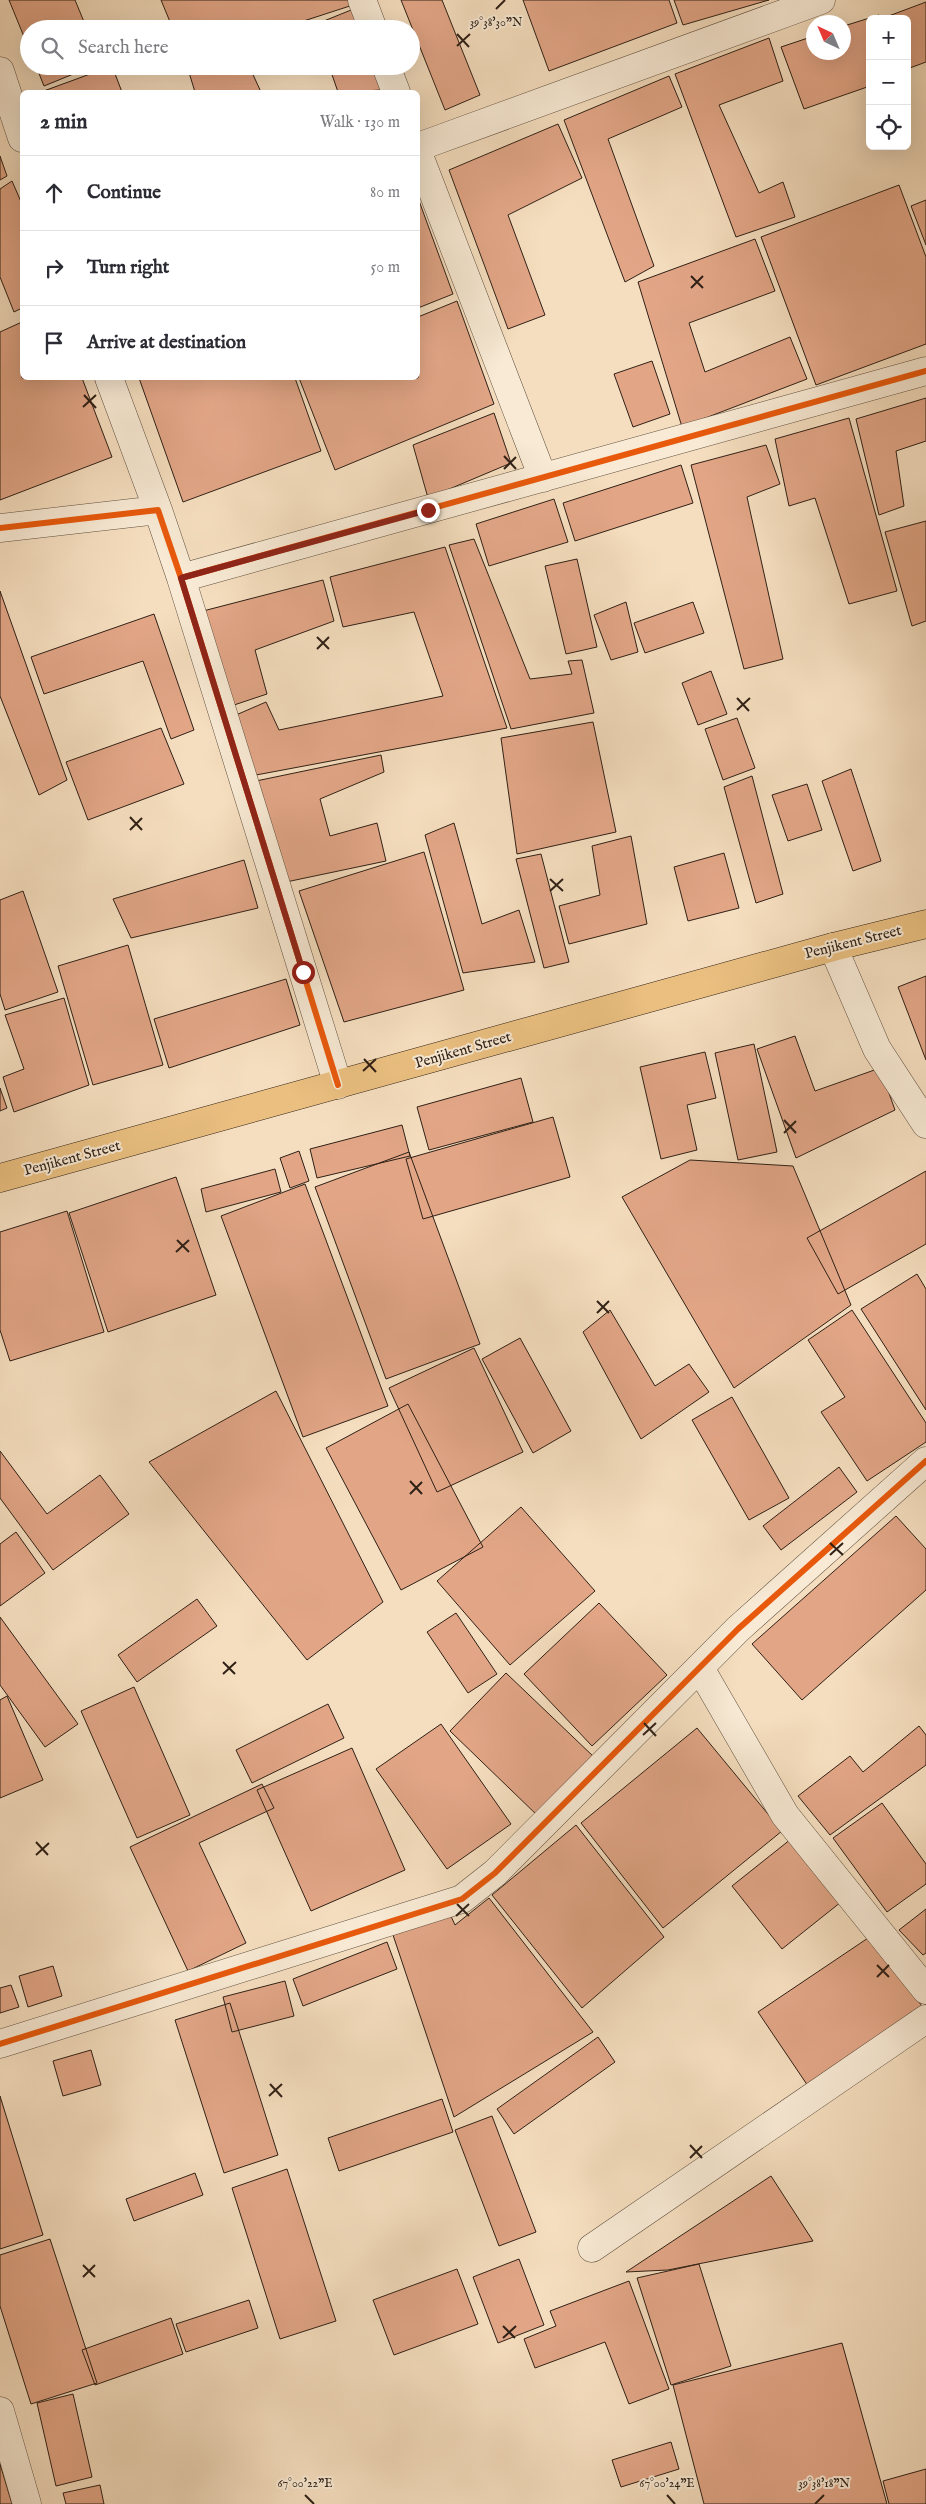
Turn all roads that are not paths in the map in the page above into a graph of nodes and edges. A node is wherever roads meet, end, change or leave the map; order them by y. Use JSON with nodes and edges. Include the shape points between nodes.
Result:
{"nodes":[{"id":1,"x":362,"y":0,"type":"edge"},
{"id":2,"x":821,"y":0,"type":"edge"},
{"id":3,"x":370,"y":20,"type":"edge"},
{"id":4,"x":0,"y":71,"type":"edge"},
{"id":5,"x":389,"y":75,"type":"edge"},
{"id":6,"x":395,"y":90,"type":"edge"},
{"id":7,"x":20,"y":132,"type":"edge"},
{"id":8,"x":420,"y":146,"type":"edge"},
{"id":9,"x":420,"y":158,"type":"edge"},
{"id":10,"x":926,"y":371,"type":"edge"},
{"id":11,"x":110,"y":380,"type":"edge"},
{"id":12,"x":543,"y":478,"type":"junction"},
{"id":13,"x":158,"y":510,"type":"junction"},
{"id":14,"x":0,"y":528,"type":"edge"},
{"id":15,"x":181,"y":578,"type":"junction"},
{"id":16,"x":926,"y":924,"type":"edge"},
{"id":17,"x":833,"y":947,"type":"junction"},
{"id":18,"x":338,"y":1085,"type":"junction"},
{"id":19,"x":926,"y":1124,"type":"edge"},
{"id":20,"x":0,"y":1178,"type":"edge"},
{"id":21,"x":926,"y":1461,"type":"edge"},
{"id":22,"x":700,"y":1668,"type":"junction"},
{"id":23,"x":926,"y":1990,"type":"edge"},
{"id":24,"x":926,"y":2019,"type":"edge"},
{"id":25,"x":0,"y":2044,"type":"edge"},
{"id":26,"x":592,"y":2248,"type":"dead end"},
{"id":27,"x":0,"y":2411,"type":"edge"},
{"id":28,"x":27,"y":2504,"type":"edge"}],
"edges":[{"from":1,"to":3,"type":"street"},
{"from":2,"to":8,"type":"street"},
{"from":4,"to":7,"type":"street"},
{"from":5,"to":6,"type":"street"},
{"from":9,"to":12,"type":"street"},
{"from":10,"to":12,"type":"street"},
{"from":11,"to":13,"type":"street"},
{"from":12,"to":15,"type":"street"},
{"from":13,"to":14,"type":"street"},
{"from":13,"to":15,"type":"street"},
{"from":15,"to":18,"type":"street"},
{"from":16,"to":17,"type":"main road","name":"Penjikent Street"},
{"from":17,"to":18,"type":"main road","name":"Penjikent Street"},
{"from":17,"to":19,"type":"street","via":[[877,1049]]},
{"from":18,"to":20,"type":"main road","name":"Penjikent Street"},
{"from":21,"to":22,"type":"street","via":[[738,1629]]},
{"from":22,"to":23,"type":"street","via":[[785,1815]]},
{"from":22,"to":25,"type":"street","via":[[495,1872],[462,1899]]},
{"from":24,"to":26,"type":"street"},
{"from":27,"to":28,"type":"street"}]}
